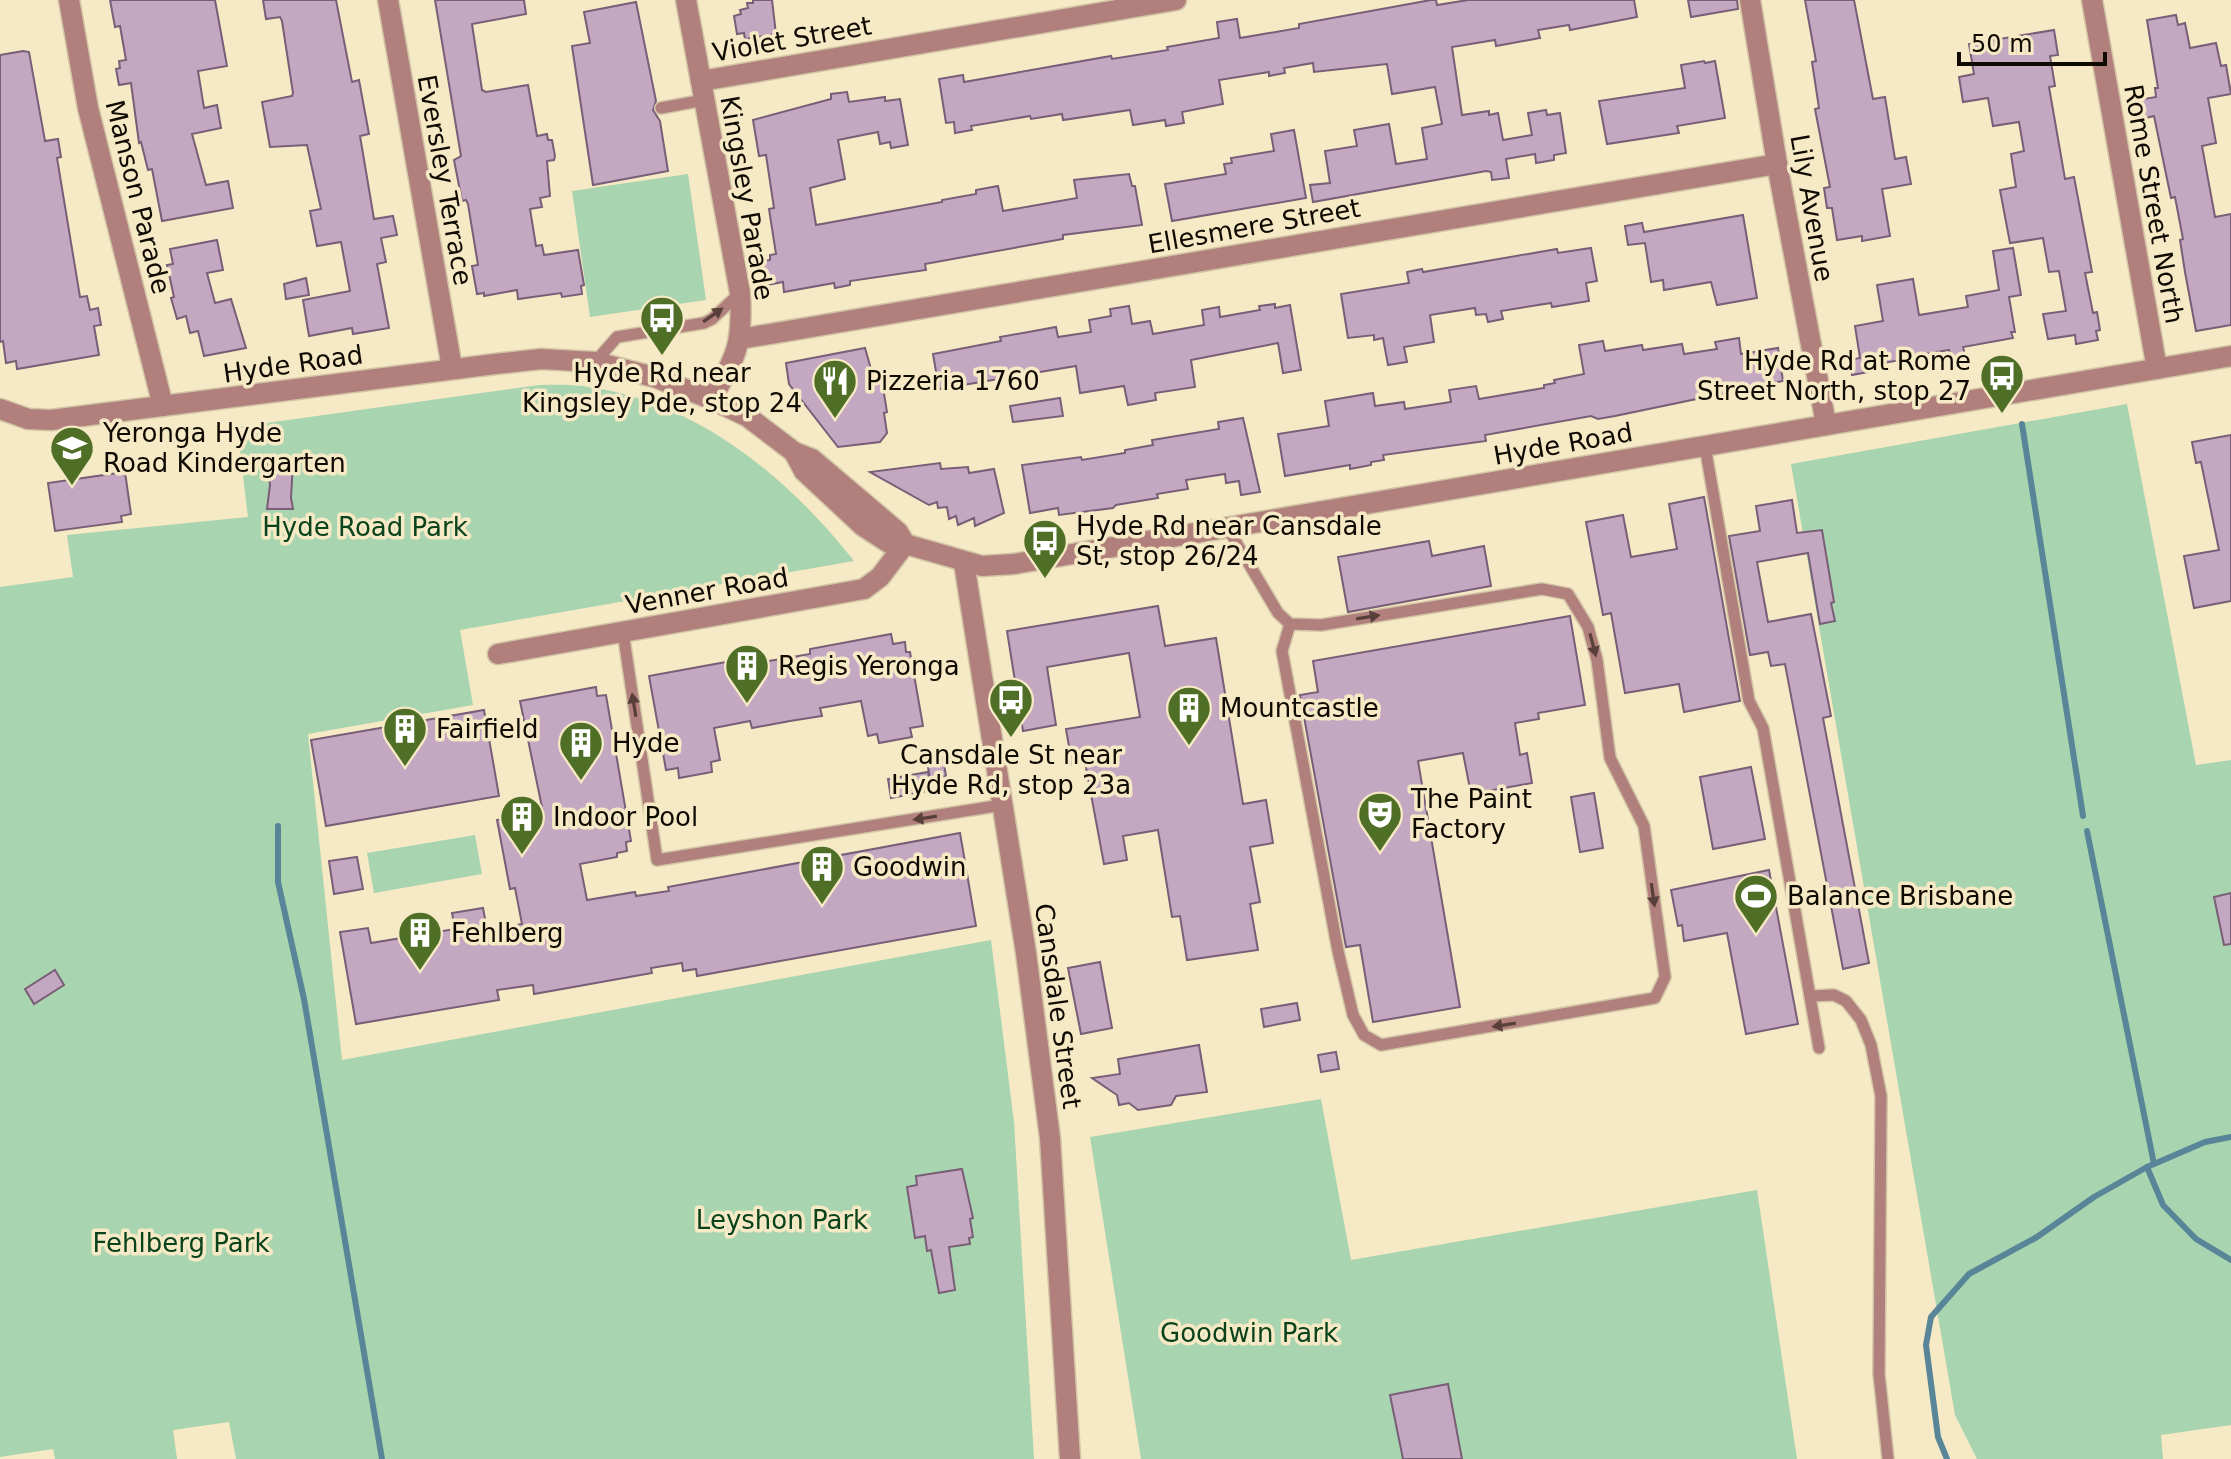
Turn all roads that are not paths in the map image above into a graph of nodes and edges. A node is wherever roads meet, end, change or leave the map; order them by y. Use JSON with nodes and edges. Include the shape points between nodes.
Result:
{"nodes":[{"id":1,"x":69,"y":0,"type":"edge"},
{"id":2,"x":388,"y":0,"type":"edge"},
{"id":3,"x":686,"y":0,"type":"edge"},
{"id":4,"x":1176,"y":0,"type":"edge"},
{"id":5,"x":1750,"y":0,"type":"edge"},
{"id":6,"x":2092,"y":0,"type":"edge"},
{"id":7,"x":702,"y":91,"type":"junction"},
{"id":8,"x":661,"y":108,"type":"dead end"},
{"id":9,"x":1777,"y":164,"type":"junction"},
{"id":10,"x":740,"y":293,"type":"junction"},
{"id":11,"x":740,"y":339,"type":"junction"},
{"id":12,"x":2231,"y":356,"type":"edge"},
{"id":13,"x":595,"y":362,"type":"junction"},
{"id":14,"x":452,"y":368,"type":"junction"},
{"id":15,"x":2157,"y":369,"type":"junction"},
{"id":16,"x":711,"y":399,"type":"junction"},
{"id":17,"x":163,"y":406,"type":"junction"},
{"id":18,"x":0,"y":409,"type":"edge"},
{"id":19,"x":1826,"y":424,"type":"junction"},
{"id":20,"x":1705,"y":446,"type":"junction"},
{"id":21,"x":1227,"y":527,"type":"junction"},
{"id":22,"x":905,"y":544,"type":"junction"},
{"id":23,"x":964,"y":563,"type":"junction"},
{"id":24,"x":1290,"y":624,"type":"junction"},
{"id":25,"x":623,"y":632,"type":"junction"},
{"id":26,"x":498,"y":654,"type":"dead end"},
{"id":27,"x":1002,"y":805,"type":"junction"},
{"id":28,"x":1810,"y":996,"type":"junction"},
{"id":29,"x":1819,"y":1048,"type":"dead end"},
{"id":30,"x":1070,"y":1459,"type":"edge"},
{"id":31,"x":1888,"y":1459,"type":"edge"}],
"edges":[{"from":1,"to":17,"type":"street","name":"Manson Parade","via":[[88,108]]},
{"from":2,"to":14,"type":"street","name":"Eversley Terrace"},
{"from":3,"to":7,"type":"street","name":"Kingsley Parade"},
{"from":4,"to":7,"type":"street","name":"Violet Street"},
{"from":5,"to":9,"type":"street","name":"Lily Avenue"},
{"from":6,"to":15,"type":"street","name":"Rome Street North"},
{"from":7,"to":8,"type":"lane"},
{"from":7,"to":10,"type":"street","name":"Kingsley Parade"},
{"from":9,"to":11,"type":"street","name":"Ellesmere Street"},
{"from":9,"to":19,"type":"street","name":"Lily Avenue"},
{"from":10,"to":11,"type":"street","name":"Kingsley Parade"},
{"from":13,"to":10,"type":"lane","one_way":true,"via":[[617,337],[704,323]]},
{"from":11,"to":16,"type":"street","name":"Kingsley Parade"},
{"from":12,"to":15,"type":"street","name":"Hyde Road"},
{"from":13,"to":14,"type":"street","name":"Hyde Road","via":[[541,359]]},
{"from":13,"to":16,"type":"street","name":"Hyde Road"},
{"from":14,"to":17,"type":"street","name":"Hyde Road"},
{"from":15,"to":19,"type":"street","name":"Hyde Road"},
{"from":16,"to":22,"type":"street","name":"Hyde Road","via":[[748,417],[794,452],[804,471],[863,526],[889,543]]},
{"from":17,"to":18,"type":"street","name":"Hyde Road","via":[[51,420]]},
{"from":19,"to":20,"type":"street","name":"Hyde Road"},
{"from":20,"to":21,"type":"street","name":"Hyde Road"},
{"from":20,"to":28,"type":"lane","via":[[1749,701],[1763,728]]},
{"from":21,"to":23,"type":"street","name":"Hyde Road","via":[[1035,562]]},
{"from":21,"to":24,"type":"lane","via":[[1278,613]]},
{"from":22,"to":23,"type":"street","name":"Hyde Road"},
{"from":22,"to":25,"type":"street","name":"Venner Road","via":[[864,589]]},
{"from":23,"to":27,"type":"street","name":"Cansdale Street"},
{"from":24,"to":24,"type":"lane","one_way":true,"via":[[1321,625],[1542,589],[1568,594],[1588,627],[1597,660],[1610,758],[1644,826],[1665,977],[1655,998],[1381,1045],[1364,1035],[1353,1015],[1338,951],[1282,651]]},
{"from":25,"to":26,"type":"street","name":"Venner Road"},
{"from":27,"to":25,"type":"lane","one_way":true,"via":[[657,860]]},
{"from":27,"to":30,"type":"street","name":"Cansdale Street","via":[[1050,1138]]},
{"from":28,"to":29,"type":"lane"},
{"from":28,"to":31,"type":"lane","via":[[1834,995],[1861,1020],[1881,1096],[1879,1374]]}]}
